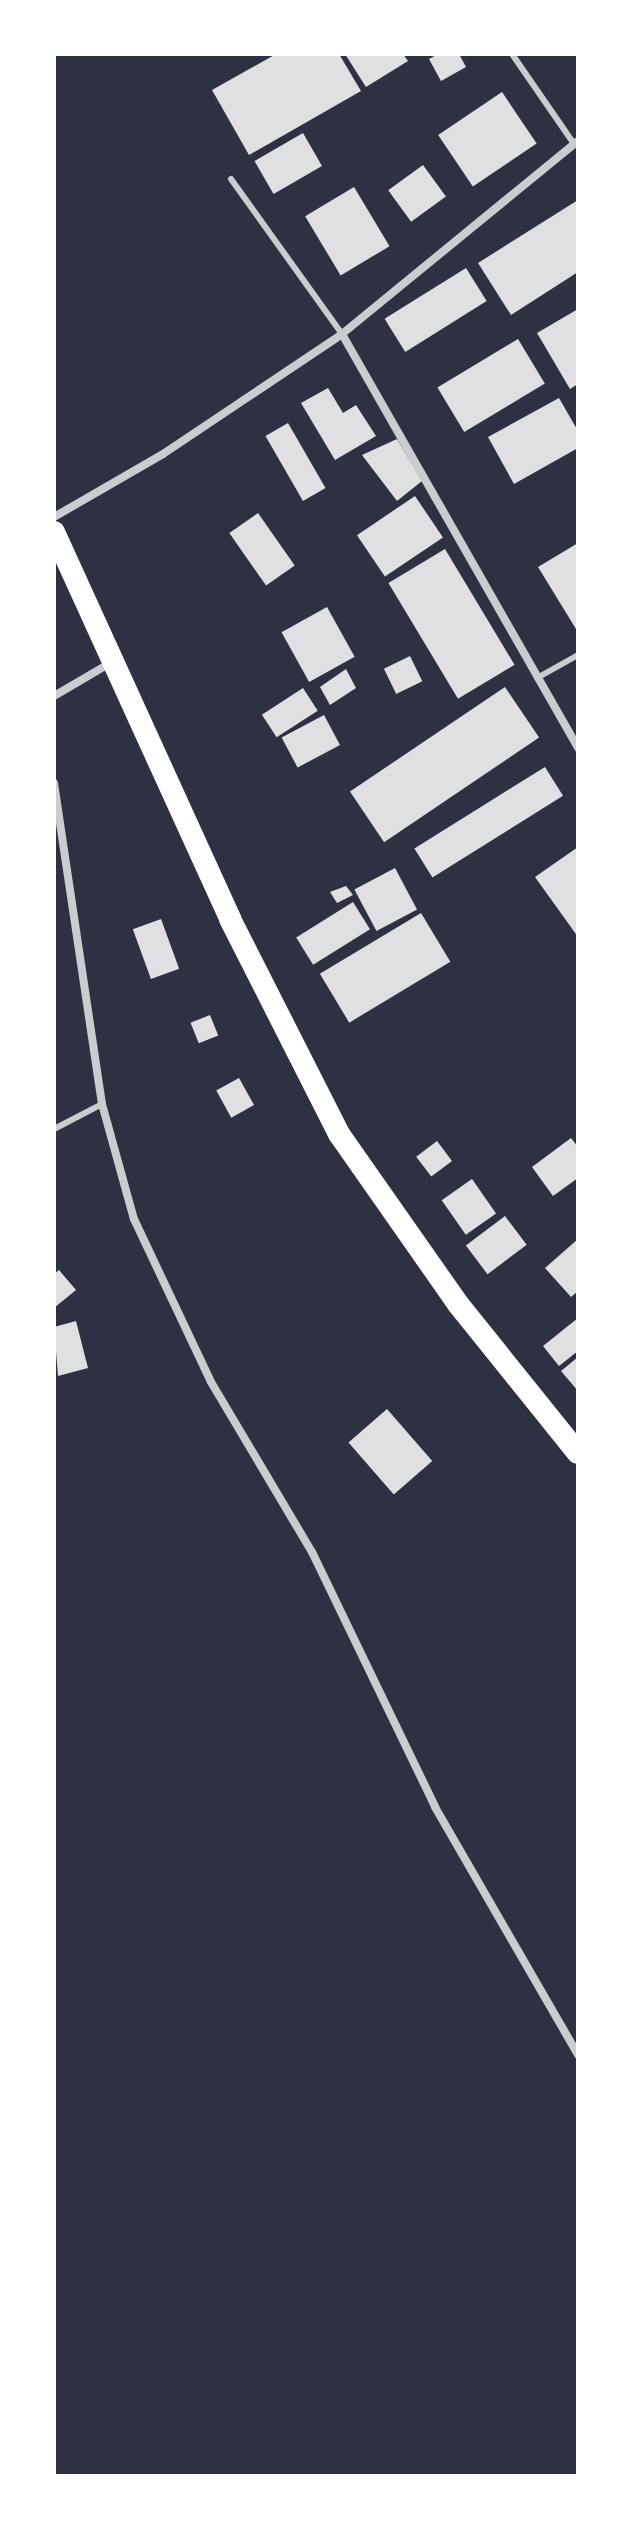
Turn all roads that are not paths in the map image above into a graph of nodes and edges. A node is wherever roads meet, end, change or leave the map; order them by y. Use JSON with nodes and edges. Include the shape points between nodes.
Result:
{"nodes":[{"id":1,"x":512,"y":54,"type":"edge"},
{"id":2,"x":576,"y":142,"type":"edge"},
{"id":3,"x":231,"y":179,"type":"dead end"},
{"id":4,"x":342,"y":334,"type":"junction"},
{"id":5,"x":54,"y":517,"type":"edge"},
{"id":6,"x":54,"y":532,"type":"edge"},
{"id":7,"x":578,"y":655,"type":"edge"},
{"id":8,"x":112,"y":661,"type":"junction"},
{"id":9,"x":537,"y":678,"type":"junction"},
{"id":10,"x":54,"y":696,"type":"edge"},
{"id":11,"x":578,"y":748,"type":"edge"},
{"id":12,"x":54,"y":783,"type":"edge"},
{"id":13,"x":102,"y":1104,"type":"junction"},
{"id":14,"x":54,"y":1129,"type":"edge"},
{"id":15,"x":578,"y":1453,"type":"edge"},
{"id":16,"x":578,"y":2055,"type":"edge"}],
"edges":[{"from":1,"to":2,"type":"lane"},
{"from":2,"to":4,"type":"street"},
{"from":3,"to":4,"type":"lane"},
{"from":4,"to":5,"type":"street","via":[[163,454]]},
{"from":4,"to":9,"type":"street"},
{"from":6,"to":8,"type":"highway"},
{"from":7,"to":9,"type":"lane"},
{"from":8,"to":10,"type":"street"},
{"from":8,"to":15,"type":"highway","via":[[230,919],[339,1134],[458,1304]]},
{"from":9,"to":11,"type":"street"},
{"from":12,"to":13,"type":"street"},
{"from":13,"to":14,"type":"lane"},
{"from":13,"to":16,"type":"street","via":[[134,1219],[211,1382],[312,1552],[435,1807]]}]}
